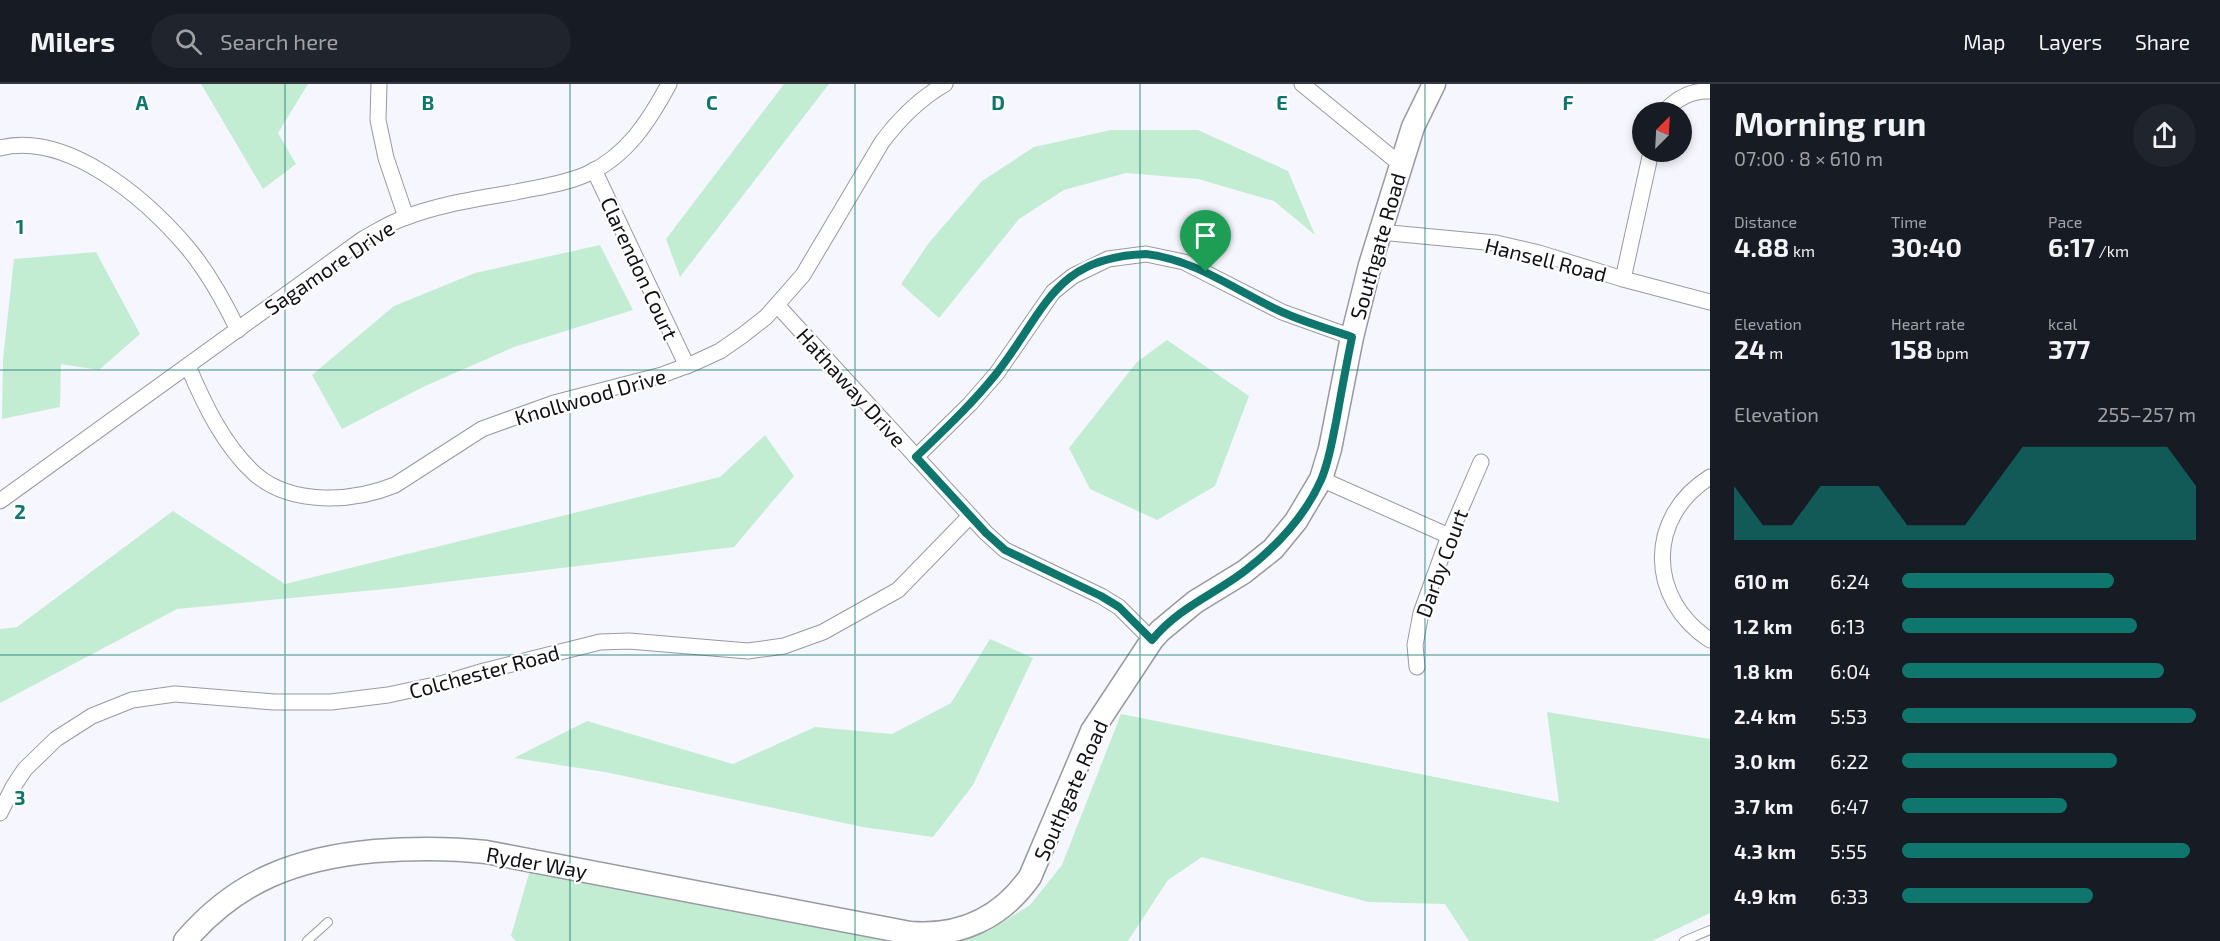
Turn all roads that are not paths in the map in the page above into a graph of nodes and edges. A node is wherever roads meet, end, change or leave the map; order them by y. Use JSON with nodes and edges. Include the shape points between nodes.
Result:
{"nodes":[{"id":1,"x":379,"y":84,"type":"edge"},
{"id":2,"x":669,"y":84,"type":"edge"},
{"id":3,"x":945,"y":84,"type":"edge"},
{"id":4,"x":1302,"y":84,"type":"edge"},
{"id":5,"x":1434,"y":84,"type":"edge"},
{"id":6,"x":1710,"y":91,"type":"edge"},
{"id":7,"x":1675,"y":102,"type":"edge"},
{"id":8,"x":0,"y":148,"type":"edge"},
{"id":9,"x":1649,"y":162,"type":"edge"},
{"id":10,"x":1400,"y":164,"type":"junction"},
{"id":11,"x":594,"y":170,"type":"junction"},
{"id":12,"x":406,"y":217,"type":"junction"},
{"id":13,"x":1380,"y":232,"type":"junction"},
{"id":14,"x":1623,"y":279,"type":"junction"},
{"id":15,"x":1710,"y":302,"type":"edge"},
{"id":16,"x":777,"y":305,"type":"junction"},
{"id":17,"x":237,"y":330,"type":"junction"},
{"id":18,"x":1352,"y":337,"type":"junction"},
{"id":19,"x":188,"y":366,"type":"junction"},
{"id":20,"x":687,"y":366,"type":"junction"},
{"id":21,"x":916,"y":457,"type":"junction"},
{"id":22,"x":1481,"y":462,"type":"dead end"},
{"id":23,"x":1710,"y":477,"type":"edge"},
{"id":24,"x":1321,"y":479,"type":"junction"},
{"id":25,"x":0,"y":501,"type":"edge"},
{"id":26,"x":970,"y":516,"type":"junction"},
{"id":27,"x":1449,"y":536,"type":"junction"},
{"id":28,"x":1152,"y":640,"type":"junction"},
{"id":29,"x":1710,"y":640,"type":"edge"},
{"id":30,"x":1417,"y":667,"type":"dead end"},
{"id":31,"x":0,"y":813,"type":"edge"},
{"id":32,"x":328,"y":922,"type":"dead end"},
{"id":33,"x":1710,"y":930,"type":"edge"},
{"id":34,"x":909,"y":937,"type":"edge"},
{"id":35,"x":185,"y":941,"type":"edge"},
{"id":36,"x":306,"y":941,"type":"edge"},
{"id":37,"x":1684,"y":941,"type":"edge"}],
"edges":[{"from":1,"to":12,"type":"street","via":[[378,120]]},
{"from":2,"to":11,"type":"street","name":"Sagamore Drive","via":[[638,135]]},
{"from":3,"to":16,"type":"street","name":"Knollwood Drive","via":[[907,112],[882,142],[819,251]]},
{"from":4,"to":10,"type":"street"},
{"from":5,"to":10,"type":"street","name":"Southgate Road"},
{"from":6,"to":7,"type":"street","via":[[1691,93]]},
{"from":8,"to":17,"type":"street","via":[[23,145],[55,149],[136,197],[188,248]]},
{"from":9,"to":14,"type":"street"},
{"from":10,"to":13,"type":"street","name":"Southgate Road"},
{"from":11,"to":12,"type":"street","name":"Sagamore Drive","via":[[561,182]]},
{"from":11,"to":20,"type":"street","name":"Clarendon Court"},
{"from":12,"to":17,"type":"street","name":"Sagamore Drive","via":[[363,239]]},
{"from":13,"to":14,"type":"street","name":"Hansell Road","via":[[1496,243]]},
{"from":13,"to":18,"type":"street","name":"Southgate Road"},
{"from":14,"to":15,"type":"street","name":"Hansell Road"},
{"from":16,"to":20,"type":"street","name":"Knollwood Drive","via":[[720,351]]},
{"from":16,"to":21,"type":"street","name":"Hathaway Drive"},
{"from":17,"to":19,"type":"street","name":"Sagamore Drive"},
{"from":18,"to":21,"type":"street","via":[[1282,312],[1184,262],[1146,254],[1108,259],[1078,272],[1053,292],[990,381]]},
{"from":18,"to":24,"type":"street","name":"Southgate Road"},
{"from":19,"to":20,"type":"street","name":"Knollwood Drive","via":[[217,424],[256,474],[295,493],[339,499],[368,495],[395,485],[482,429],[508,419]]},
{"from":19,"to":25,"type":"street","name":"Sagamore Drive"},
{"from":21,"to":26,"type":"street","name":"Hathaway Drive"},
{"from":22,"to":27,"type":"street","name":"Darby Court"},
{"from":23,"to":29,"type":"street","via":[[1697,485],[1675,512],[1661,550],[1664,576],[1681,614]]},
{"from":24,"to":27,"type":"street"},
{"from":24,"to":28,"type":"street","name":"Southgate Road","via":[[1296,521],[1272,549],[1244,572],[1195,602]]},
{"from":26,"to":28,"type":"street","name":"Hathaway Drive","via":[[1005,550],[1119,607]]},
{"from":26,"to":31,"type":"street","name":"Colchester Road","via":[[898,590],[822,632],[784,646],[748,651],[600,642],[388,695],[331,702],[175,694],[132,700],[92,716],[56,739],[25,769]]},
{"from":27,"to":30,"type":"street","name":"Darby Court","via":[[1421,613],[1415,645]]},
{"from":28,"to":34,"type":"street","name":"Southgate Road","via":[[1092,731],[1038,864],[1023,888],[995,914],[973,925]]},
{"from":32,"to":36,"type":"lane"},
{"from":33,"to":37,"type":"lane"},
{"from":34,"to":35,"type":"street","name":"Ryder Way","via":[[486,852],[427,848],[323,857],[289,867],[240,891],[203,920]]}]}
